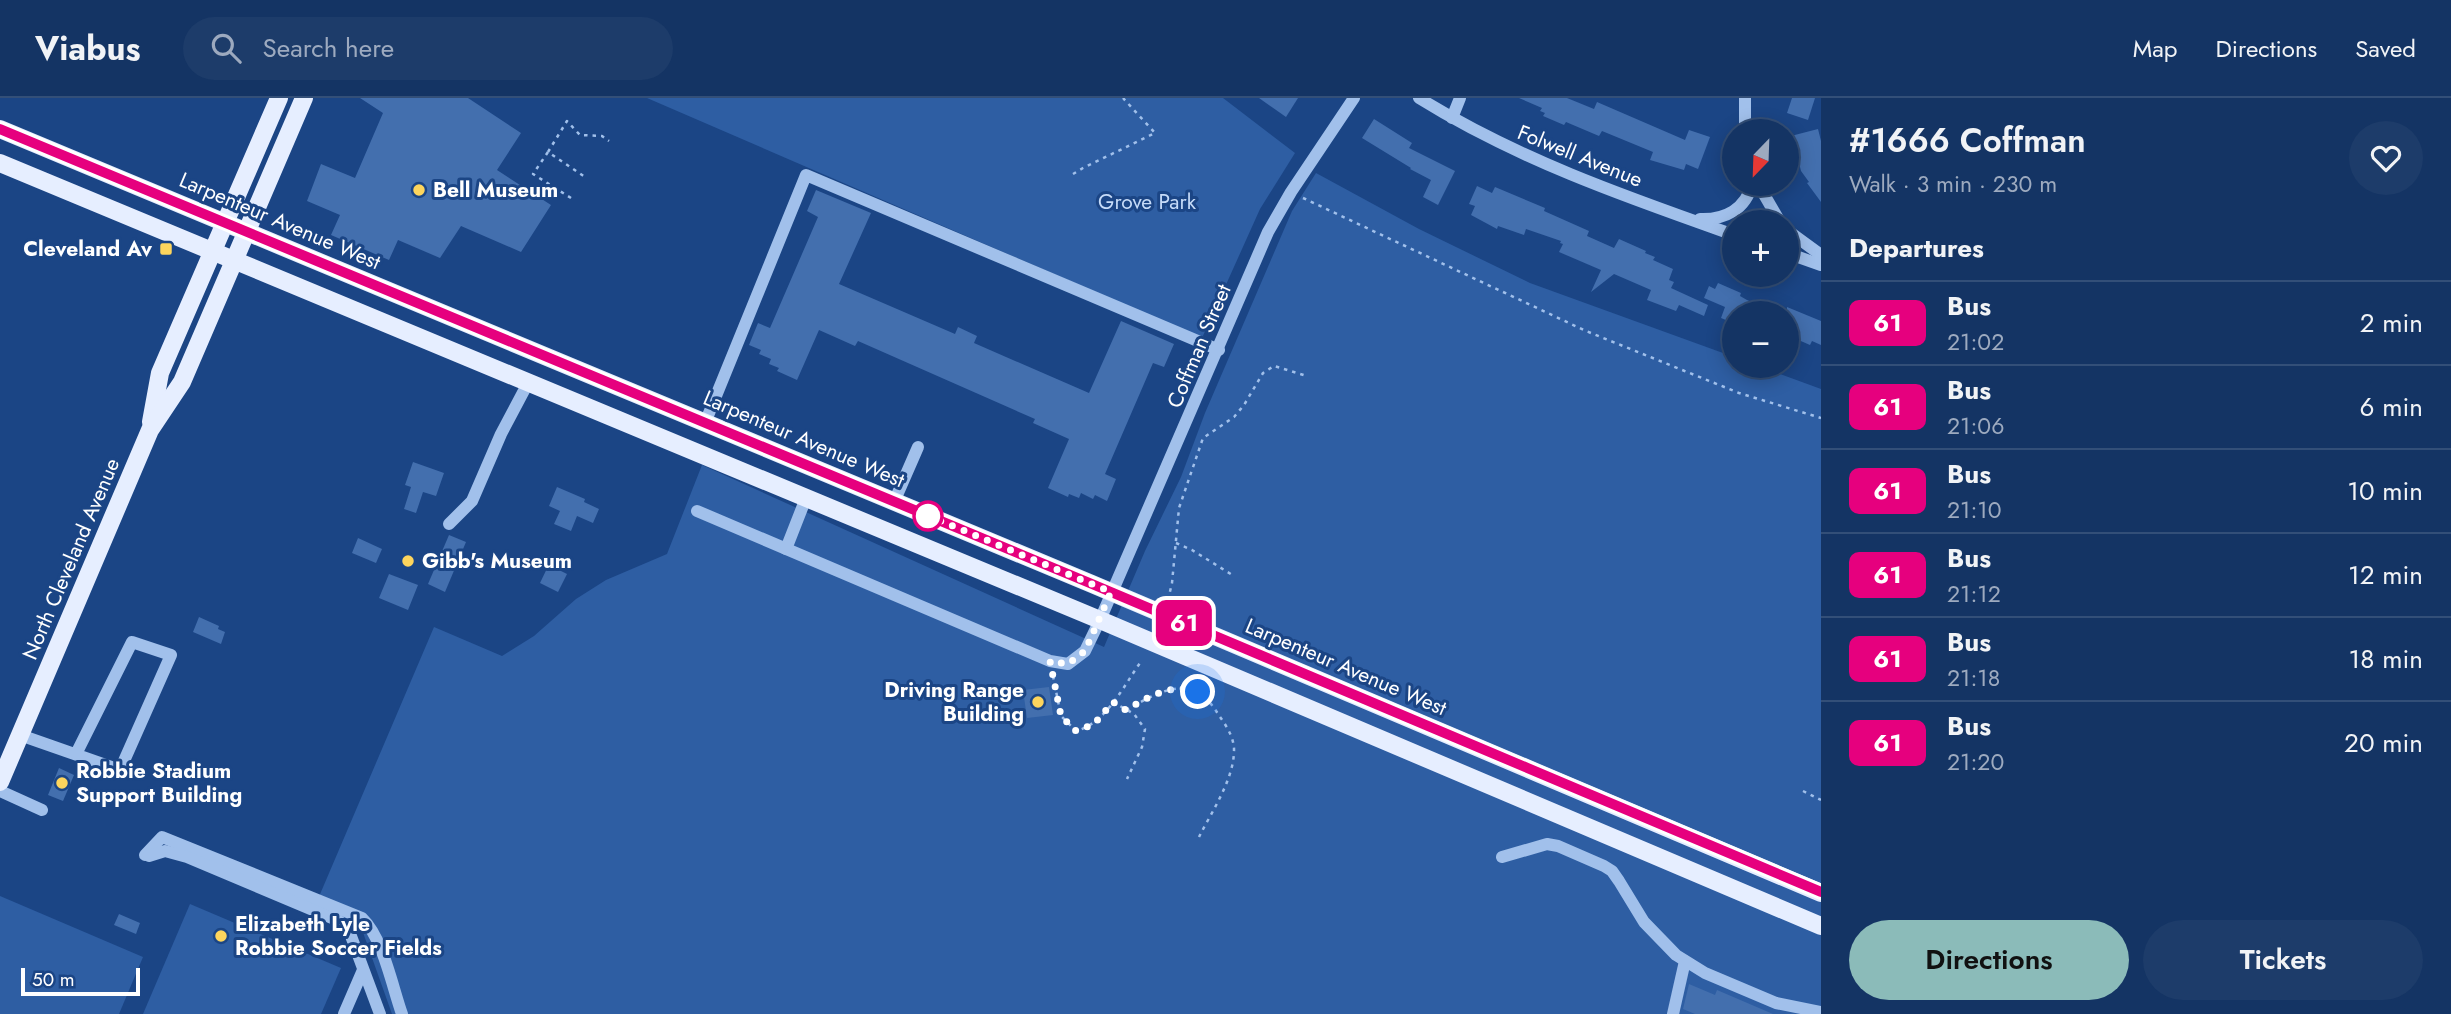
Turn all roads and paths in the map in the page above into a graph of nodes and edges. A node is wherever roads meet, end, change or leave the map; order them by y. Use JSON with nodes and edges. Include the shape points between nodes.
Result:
{"nodes":[{"id":1,"x":279,"y":98,"type":"edge"},
{"id":2,"x":304,"y":98,"type":"edge"},
{"id":3,"x":1123,"y":98,"type":"edge"},
{"id":4,"x":1354,"y":98,"type":"edge"},
{"id":5,"x":1419,"y":98,"type":"edge"},
{"id":6,"x":1460,"y":98,"type":"edge"},
{"id":7,"x":1745,"y":98,"type":"edge"},
{"id":8,"x":1452,"y":118,"type":"junction"},
{"id":9,"x":1745,"y":119,"type":"edge"},
{"id":10,"x":0,"y":129,"type":"edge"},
{"id":11,"x":609,"y":141,"type":"dead end"},
{"id":12,"x":548,"y":152,"type":"junction"},
{"id":13,"x":0,"y":163,"type":"edge"},
{"id":14,"x":1073,"y":174,"type":"dead end"},
{"id":15,"x":585,"y":177,"type":"dead end"},
{"id":16,"x":1291,"y":192,"type":"junction"},
{"id":17,"x":1747,"y":196,"type":"edge"},
{"id":18,"x":571,"y":198,"type":"dead end"},
{"id":19,"x":1686,"y":218,"type":"junction"},
{"id":20,"x":225,"y":223,"type":"junction"},
{"id":21,"x":1722,"y":231,"type":"edge"},
{"id":22,"x":246,"y":232,"type":"junction"},
{"id":23,"x":1799,"y":239,"type":"edge"},
{"id":24,"x":213,"y":252,"type":"junction"},
{"id":25,"x":1821,"y":255,"type":"edge"},
{"id":26,"x":1799,"y":257,"type":"edge"},
{"id":27,"x":233,"y":261,"type":"junction"},
{"id":28,"x":1821,"y":265,"type":"edge"},
{"id":29,"x":1219,"y":350,"type":"junction"},
{"id":30,"x":560,"y":362,"type":"junction"},
{"id":31,"x":1307,"y":376,"type":"dead end"},
{"id":32,"x":528,"y":383,"type":"junction"},
{"id":33,"x":550,"y":392,"type":"junction"},
{"id":34,"x":1821,"y":418,"type":"edge"},
{"id":35,"x":705,"y":423,"type":"junction"},
{"id":36,"x":150,"y":430,"type":"junction"},
{"id":37,"x":918,"y":447,"type":"dead end"},
{"id":38,"x":806,"y":498,"type":"junction"},
{"id":39,"x":894,"y":502,"type":"junction"},
{"id":40,"x":697,"y":512,"type":"dead end"},
{"id":41,"x":449,"y":524,"type":"dead end"},
{"id":42,"x":1177,"y":543,"type":"junction"},
{"id":43,"x":786,"y":549,"type":"junction"},
{"id":44,"x":1234,"y":576,"type":"dead end"},
{"id":45,"x":1111,"y":592,"type":"junction"},
{"id":46,"x":1168,"y":600,"type":"dead end"},
{"id":47,"x":1100,"y":620,"type":"junction"},
{"id":48,"x":1050,"y":661,"type":"junction"},
{"id":49,"x":1140,"y":663,"type":"dead end"},
{"id":50,"x":1113,"y":702,"type":"junction"},
{"id":51,"x":1126,"y":710,"type":"junction"},
{"id":52,"x":20,"y":735,"type":"junction"},
{"id":53,"x":76,"y":754,"type":"junction"},
{"id":54,"x":1127,"y":779,"type":"dead end"},
{"id":55,"x":0,"y":782,"type":"edge"},
{"id":56,"x":0,"y":791,"type":"edge"},
{"id":57,"x":1803,"y":791,"type":"dead end"},
{"id":58,"x":1821,"y":800,"type":"edge"},
{"id":59,"x":42,"y":810,"type":"dead end"},
{"id":60,"x":1199,"y":837,"type":"dead end"},
{"id":61,"x":1502,"y":858,"type":"dead end"},
{"id":62,"x":1821,"y":892,"type":"edge"},
{"id":63,"x":1821,"y":926,"type":"edge"},
{"id":64,"x":1685,"y":961,"type":"junction"},
{"id":65,"x":363,"y":970,"type":"junction"},
{"id":66,"x":1821,"y":1012,"type":"edge"},
{"id":67,"x":344,"y":1014,"type":"edge"},
{"id":68,"x":380,"y":1014,"type":"edge"},
{"id":69,"x":402,"y":1014,"type":"edge"},
{"id":70,"x":1672,"y":1014,"type":"edge"}],
"edges":[{"from":1,"to":20,"type":"main road","name":"North Cleveland Avenue"},
{"from":2,"to":22,"type":"main road","name":"North Cleveland Avenue"},
{"from":3,"to":14,"type":"path","via":[[1155,133]]},
{"from":4,"to":16,"type":"street","name":"Coffman Street"},
{"from":5,"to":8,"type":"street","name":"Folwell Avenue"},
{"from":6,"to":8,"type":"street"},
{"from":7,"to":9,"type":"street"},
{"from":8,"to":19,"type":"street","name":"Folwell Avenue","via":[[1540,163]]},
{"from":10,"to":20,"type":"main road","name":"Larpenteur Avenue West"},
{"from":11,"to":12,"type":"path","via":[[580,135],[566,121]]},
{"from":12,"to":15,"type":"path"},
{"from":12,"to":18,"type":"path","via":[[533,174]]},
{"from":13,"to":24,"type":"main road"},
{"from":16,"to":29,"type":"street","name":"Coffman Street","via":[[1268,232]]},
{"from":16,"to":34,"type":"path","via":[[1586,331],[1739,393]]},
{"from":17,"to":19,"type":"street","via":[[1726,216]]},
{"from":19,"to":21,"type":"street","name":"Folwell Avenue"},
{"from":20,"to":22,"type":"main road","name":"Larpenteur Avenue West"},
{"from":20,"to":24,"type":"main road","name":"North Cleveland Avenue"},
{"from":22,"to":27,"type":"main road","name":"North Cleveland Avenue"},
{"from":22,"to":30,"type":"main road","name":"Larpenteur Avenue West"},
{"from":23,"to":25,"type":"street"},
{"from":24,"to":27,"type":"main road"},
{"from":24,"to":36,"type":"main road","name":"North Cleveland Avenue","via":[[160,373]]},
{"from":26,"to":28,"type":"street"},
{"from":27,"to":32,"type":"main road"},
{"from":27,"to":36,"type":"main road","name":"North Cleveland Avenue","via":[[182,382]]},
{"from":29,"to":35,"type":"street","via":[[806,175]]},
{"from":29,"to":45,"type":"street","name":"Coffman Street"},
{"from":30,"to":33,"type":"main road"},
{"from":30,"to":35,"type":"main road","name":"Larpenteur Avenue West"},
{"from":31,"to":42,"type":"path","via":[[1275,366],[1262,373],[1234,417],[1203,438],[1179,508]]},
{"from":32,"to":33,"type":"main road"},
{"from":32,"to":41,"type":"street","via":[[472,500]]},
{"from":33,"to":38,"type":"main road"},
{"from":35,"to":39,"type":"main road","name":"Larpenteur Avenue West"},
{"from":36,"to":52,"type":"main road","name":"North Cleveland Avenue"},
{"from":37,"to":39,"type":"street"},
{"from":38,"to":43,"type":"street"},
{"from":38,"to":47,"type":"main road"},
{"from":39,"to":45,"type":"main road","name":"Larpenteur Avenue West"},
{"from":40,"to":43,"type":"street"},
{"from":42,"to":44,"type":"path"},
{"from":42,"to":46,"type":"path"},
{"from":43,"to":48,"type":"street"},
{"from":45,"to":47,"type":"street","name":"Coffman Street"},
{"from":45,"to":62,"type":"main road","name":"Larpenteur Avenue West"},
{"from":47,"to":48,"type":"street","name":"Coffman Street","via":[[1085,651],[1068,664]]},
{"from":47,"to":63,"type":"main road"},
{"from":48,"to":50,"type":"path","via":[[1061,716],[1076,731],[1094,724]]},
{"from":49,"to":50,"type":"path"},
{"from":50,"to":51,"type":"path"},
{"from":51,"to":54,"type":"path","via":[[1145,729]]},
{"from":51,"to":60,"type":"path","via":[[1153,695],[1187,688],[1208,700],[1231,734],[1230,770]]},
{"from":52,"to":53,"type":"street"},
{"from":52,"to":55,"type":"main road","name":"North Cleveland Avenue"},
{"from":53,"to":53,"type":"street","via":[[120,770],[171,655],[132,642]]},
{"from":56,"to":59,"type":"street"},
{"from":57,"to":58,"type":"path"},
{"from":61,"to":64,"type":"street","via":[[1547,844],[1604,866],[1656,937]]},
{"from":64,"to":66,"type":"street","via":[[1776,1003]]},
{"from":64,"to":70,"type":"street"},
{"from":65,"to":67,"type":"street"},
{"from":65,"to":68,"type":"street"},
{"from":65,"to":69,"type":"street","via":[[351,936],[339,921],[187,857],[165,851],[147,855],[162,837],[362,918],[379,946]]}]}
